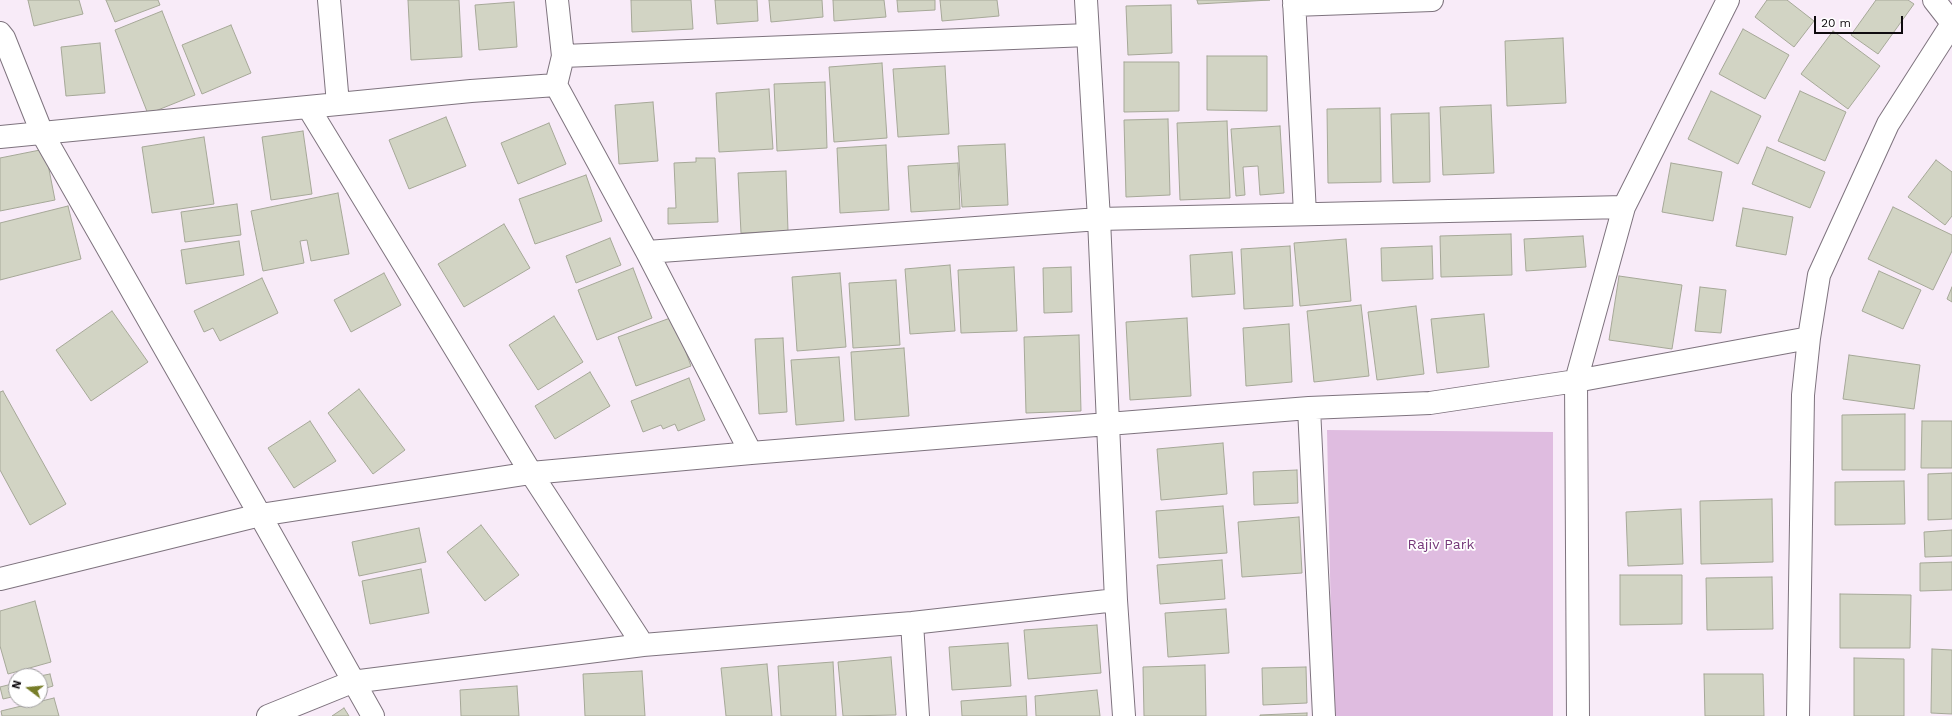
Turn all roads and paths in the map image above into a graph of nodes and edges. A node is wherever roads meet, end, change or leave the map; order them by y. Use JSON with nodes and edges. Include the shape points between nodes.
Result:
{"nodes":[{"id":1,"x":329,"y":0,"type":"edge"},
{"id":2,"x":557,"y":0,"type":"edge"},
{"id":3,"x":1086,"y":0,"type":"edge"},
{"id":4,"x":1432,"y":0,"type":"edge"},
{"id":5,"x":1728,"y":0,"type":"edge"},
{"id":6,"x":1934,"y":0,"type":"edge"},
{"id":7,"x":1294,"y":3,"type":"edge"},
{"id":8,"x":1952,"y":24,"type":"edge"},
{"id":9,"x":0,"y":33,"type":"edge"},
{"id":10,"x":1088,"y":35,"type":"junction"},
{"id":11,"x":563,"y":56,"type":"junction"},
{"id":12,"x":556,"y":85,"type":"junction"},
{"id":13,"x":338,"y":104,"type":"junction"},
{"id":14,"x":308,"y":107,"type":"junction"},
{"id":15,"x":42,"y":133,"type":"junction"},
{"id":16,"x":0,"y":137,"type":"edge"},
{"id":17,"x":1624,"y":207,"type":"junction"},
{"id":18,"x":1305,"y":214,"type":"junction"},
{"id":19,"x":1099,"y":219,"type":"junction"},
{"id":20,"x":647,"y":252,"type":"junction"},
{"id":21,"x":1809,"y":338,"type":"junction"},
{"id":22,"x":1576,"y":381,"type":"junction"},
{"id":23,"x":1309,"y":408,"type":"junction"},
{"id":24,"x":1108,"y":424,"type":"junction"},
{"id":25,"x":751,"y":452,"type":"junction"},
{"id":26,"x":531,"y":473,"type":"junction"},
{"id":27,"x":260,"y":515,"type":"junction"},
{"id":28,"x":1,"y":575,"type":"edge"},
{"id":29,"x":1116,"y":600,"type":"junction"},
{"id":30,"x":912,"y":623,"type":"junction"},
{"id":31,"x":643,"y":645,"type":"junction"},
{"id":32,"x":352,"y":682,"type":"junction"},
{"id":33,"x":268,"y":716,"type":"edge"},
{"id":34,"x":373,"y":716,"type":"edge"},
{"id":35,"x":918,"y":716,"type":"edge"},
{"id":36,"x":1124,"y":716,"type":"edge"},
{"id":37,"x":1324,"y":716,"type":"edge"},
{"id":38,"x":1578,"y":716,"type":"edge"},
{"id":39,"x":1798,"y":716,"type":"edge"}],
"edges":[{"from":1,"to":13,"type":"street"},
{"from":2,"to":11,"type":"street"},
{"from":3,"to":10,"type":"street"},
{"from":4,"to":7,"type":"street"},
{"from":5,"to":17,"type":"street"},
{"from":6,"to":8,"type":"street"},
{"from":7,"to":18,"type":"street"},
{"from":8,"to":21,"type":"street","via":[[1888,124],[1818,274]]},
{"from":9,"to":15,"type":"street"},
{"from":10,"to":11,"type":"street"},
{"from":10,"to":19,"type":"street"},
{"from":11,"to":12,"type":"street"},
{"from":12,"to":13,"type":"street"},
{"from":12,"to":20,"type":"street"},
{"from":13,"to":14,"type":"street"},
{"from":14,"to":15,"type":"street"},
{"from":14,"to":26,"type":"street"},
{"from":15,"to":16,"type":"street"},
{"from":15,"to":27,"type":"street"},
{"from":17,"to":18,"type":"street"},
{"from":17,"to":22,"type":"street"},
{"from":18,"to":19,"type":"street"},
{"from":19,"to":20,"type":"street"},
{"from":19,"to":24,"type":"street"},
{"from":20,"to":25,"type":"street"},
{"from":21,"to":22,"type":"street"},
{"from":21,"to":39,"type":"street","via":[[1803,395]]},
{"from":22,"to":23,"type":"street","via":[[1430,403]]},
{"from":22,"to":38,"type":"street"},
{"from":23,"to":24,"type":"street"},
{"from":23,"to":37,"type":"street"},
{"from":24,"to":25,"type":"street"},
{"from":24,"to":29,"type":"street"},
{"from":25,"to":26,"type":"street"},
{"from":26,"to":27,"type":"street"},
{"from":26,"to":31,"type":"street"},
{"from":27,"to":28,"type":"street"},
{"from":27,"to":32,"type":"street"},
{"from":29,"to":30,"type":"street"},
{"from":29,"to":36,"type":"street"},
{"from":30,"to":31,"type":"street"},
{"from":30,"to":35,"type":"street"},
{"from":31,"to":32,"type":"street"},
{"from":32,"to":33,"type":"street"},
{"from":32,"to":34,"type":"street"}]}
